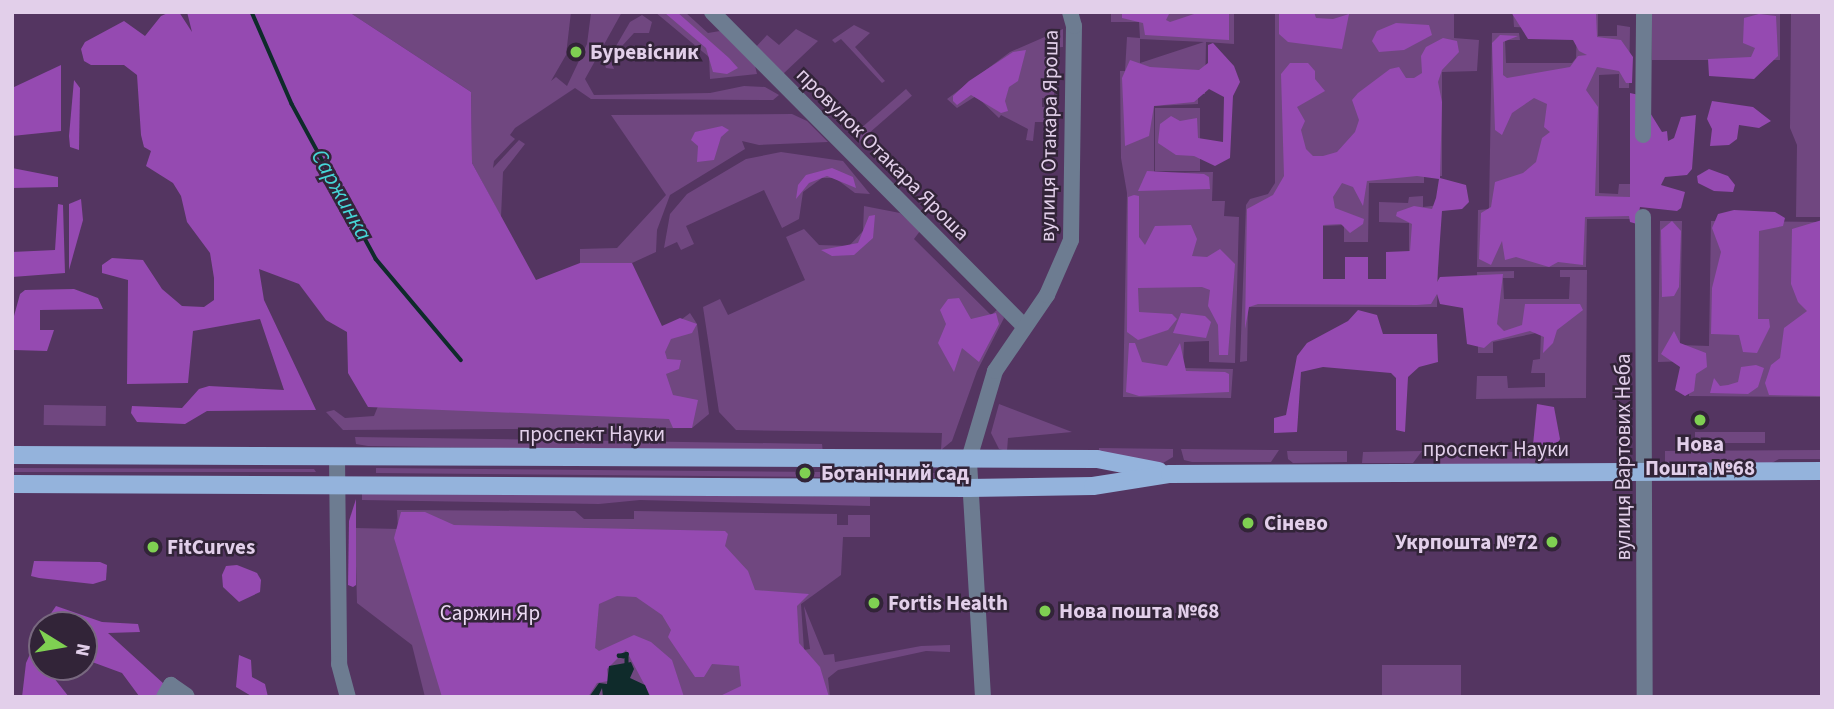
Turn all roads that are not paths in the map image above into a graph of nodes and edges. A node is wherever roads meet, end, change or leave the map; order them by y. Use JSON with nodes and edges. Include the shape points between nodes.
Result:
{"nodes":[{"id":1,"x":712,"y":12,"type":"edge"},
{"id":2,"x":1070,"y":12,"type":"edge"},
{"id":3,"x":1644,"y":12,"type":"edge"},
{"id":4,"x":1643,"y":135,"type":"dead end"},
{"id":5,"x":1643,"y":217,"type":"dead end"},
{"id":6,"x":1023,"y":325,"type":"junction"},
{"id":7,"x":12,"y":455,"type":"edge"},
{"id":8,"x":337,"y":456,"type":"junction"},
{"id":9,"x":970,"y":459,"type":"junction"},
{"id":10,"x":1644,"y":470,"type":"junction"},
{"id":11,"x":1822,"y":471,"type":"edge"},
{"id":12,"x":1170,"y":474,"type":"junction"},
{"id":13,"x":12,"y":485,"type":"edge"},
{"id":14,"x":337,"y":486,"type":"junction"},
{"id":15,"x":968,"y":488,"type":"junction"},
{"id":16,"x":187,"y":696,"type":"edge"},
{"id":17,"x":164,"y":697,"type":"edge"},
{"id":18,"x":348,"y":697,"type":"edge"},
{"id":19,"x":983,"y":697,"type":"edge"},
{"id":20,"x":1644,"y":697,"type":"edge"}],
"edges":[{"from":1,"to":6,"type":"street","name":"провулок Отакара Яроша"},
{"from":2,"to":6,"type":"street","name":"вулиця Отакара Яроша","via":[[1074,26],[1071,240],[1047,295]]},
{"from":3,"to":4,"type":"street"},
{"from":5,"to":10,"type":"street","name":"вулиця Вартових Неба"},
{"from":6,"to":9,"type":"street","name":"вулиця Отакара Яроша","via":[[995,371]]},
{"from":7,"to":8,"type":"main road","name":"проспект Науки"},
{"from":8,"to":9,"type":"main road","name":"проспект Науки"},
{"from":8,"to":14,"type":"street"},
{"from":9,"to":12,"type":"main road","name":"проспект Науки","via":[[1097,459]]},
{"from":9,"to":15,"type":"street","name":"вулиця Отакара Яроша"},
{"from":10,"to":11,"type":"main road","name":"проспект Науки"},
{"from":10,"to":12,"type":"main road","name":"проспект Науки"},
{"from":10,"to":20,"type":"street","name":"вулиця Вартових Неба"},
{"from":12,"to":15,"type":"main road","name":"проспект Науки","via":[[1093,486]]},
{"from":13,"to":14,"type":"main road","name":"проспект Науки"},
{"from":14,"to":15,"type":"main road","name":"проспект Науки"},
{"from":14,"to":18,"type":"street","via":[[339,664]]},
{"from":15,"to":19,"type":"street","name":"вулиця Отакара Яроша"},
{"from":16,"to":17,"type":"street","via":[[171,685]]}]}
